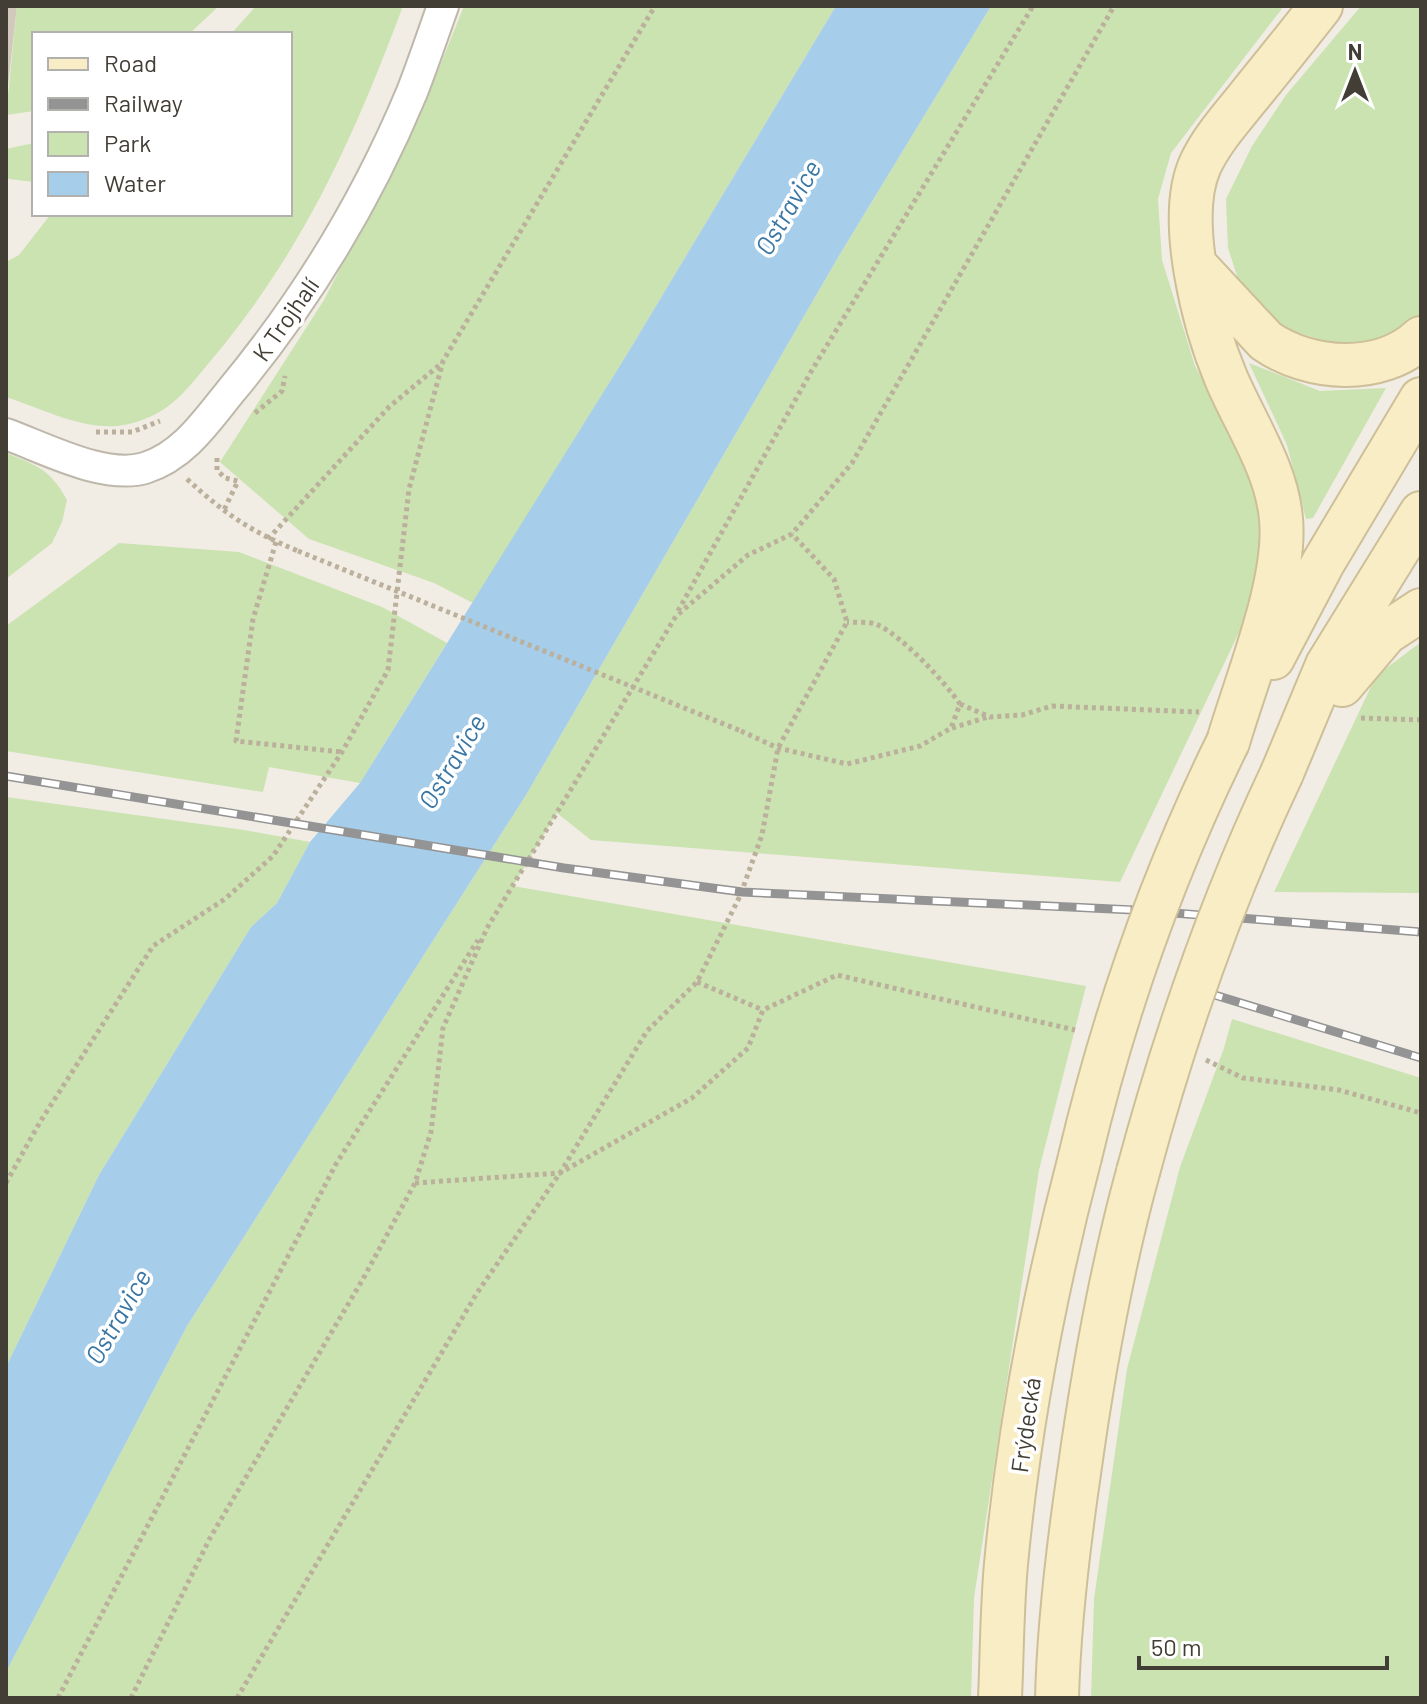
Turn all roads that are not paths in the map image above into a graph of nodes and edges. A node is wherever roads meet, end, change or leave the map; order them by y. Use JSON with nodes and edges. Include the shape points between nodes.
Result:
{"nodes":[{"id":1,"x":443,"y":6,"type":"edge"},
{"id":2,"x":1321,"y":6,"type":"edge"},
{"id":3,"x":1196,"y":266,"type":"junction"},
{"id":4,"x":1421,"y":338,"type":"edge"},
{"id":5,"x":1421,"y":399,"type":"edge"},
{"id":6,"x":6,"y":434,"type":"edge"},
{"id":7,"x":1421,"y":513,"type":"edge"},
{"id":8,"x":1421,"y":610,"type":"edge"},
{"id":9,"x":1229,"y":722,"type":"junction"},
{"id":10,"x":1291,"y":755,"type":"junction"},
{"id":11,"x":1000,"y":1698,"type":"edge"},
{"id":12,"x":1057,"y":1698,"type":"edge"}],
"edges":[{"from":1,"to":6,"type":"street","name":"K Trojhalí","via":[[363,194],[313,280],[261,355],[189,441],[166,459],[113,472]]},
{"from":2,"to":3,"type":"main road","via":[[1216,137],[1199,167],[1191,209]]},
{"from":3,"to":4,"type":"main road","via":[[1266,341],[1301,358],[1357,365],[1398,354]]},
{"from":3,"to":9,"type":"main road","via":[[1214,348],[1270,473],[1282,523],[1272,595]]},
{"from":5,"to":9,"type":"main road"},
{"from":7,"to":10,"type":"main road","via":[[1327,665]]},
{"from":8,"to":10,"type":"main road","via":[[1396,624],[1370,649]]},
{"from":9,"to":11,"type":"main road","name":"Frýdecká","bridge":true,"via":[[1143,942],[1099,1078],[1051,1267],[1006,1564]]},
{"from":10,"to":12,"type":"main road","bridge":true,"via":[[1191,991],[1125,1219],[1090,1397],[1066,1563]]}]}
